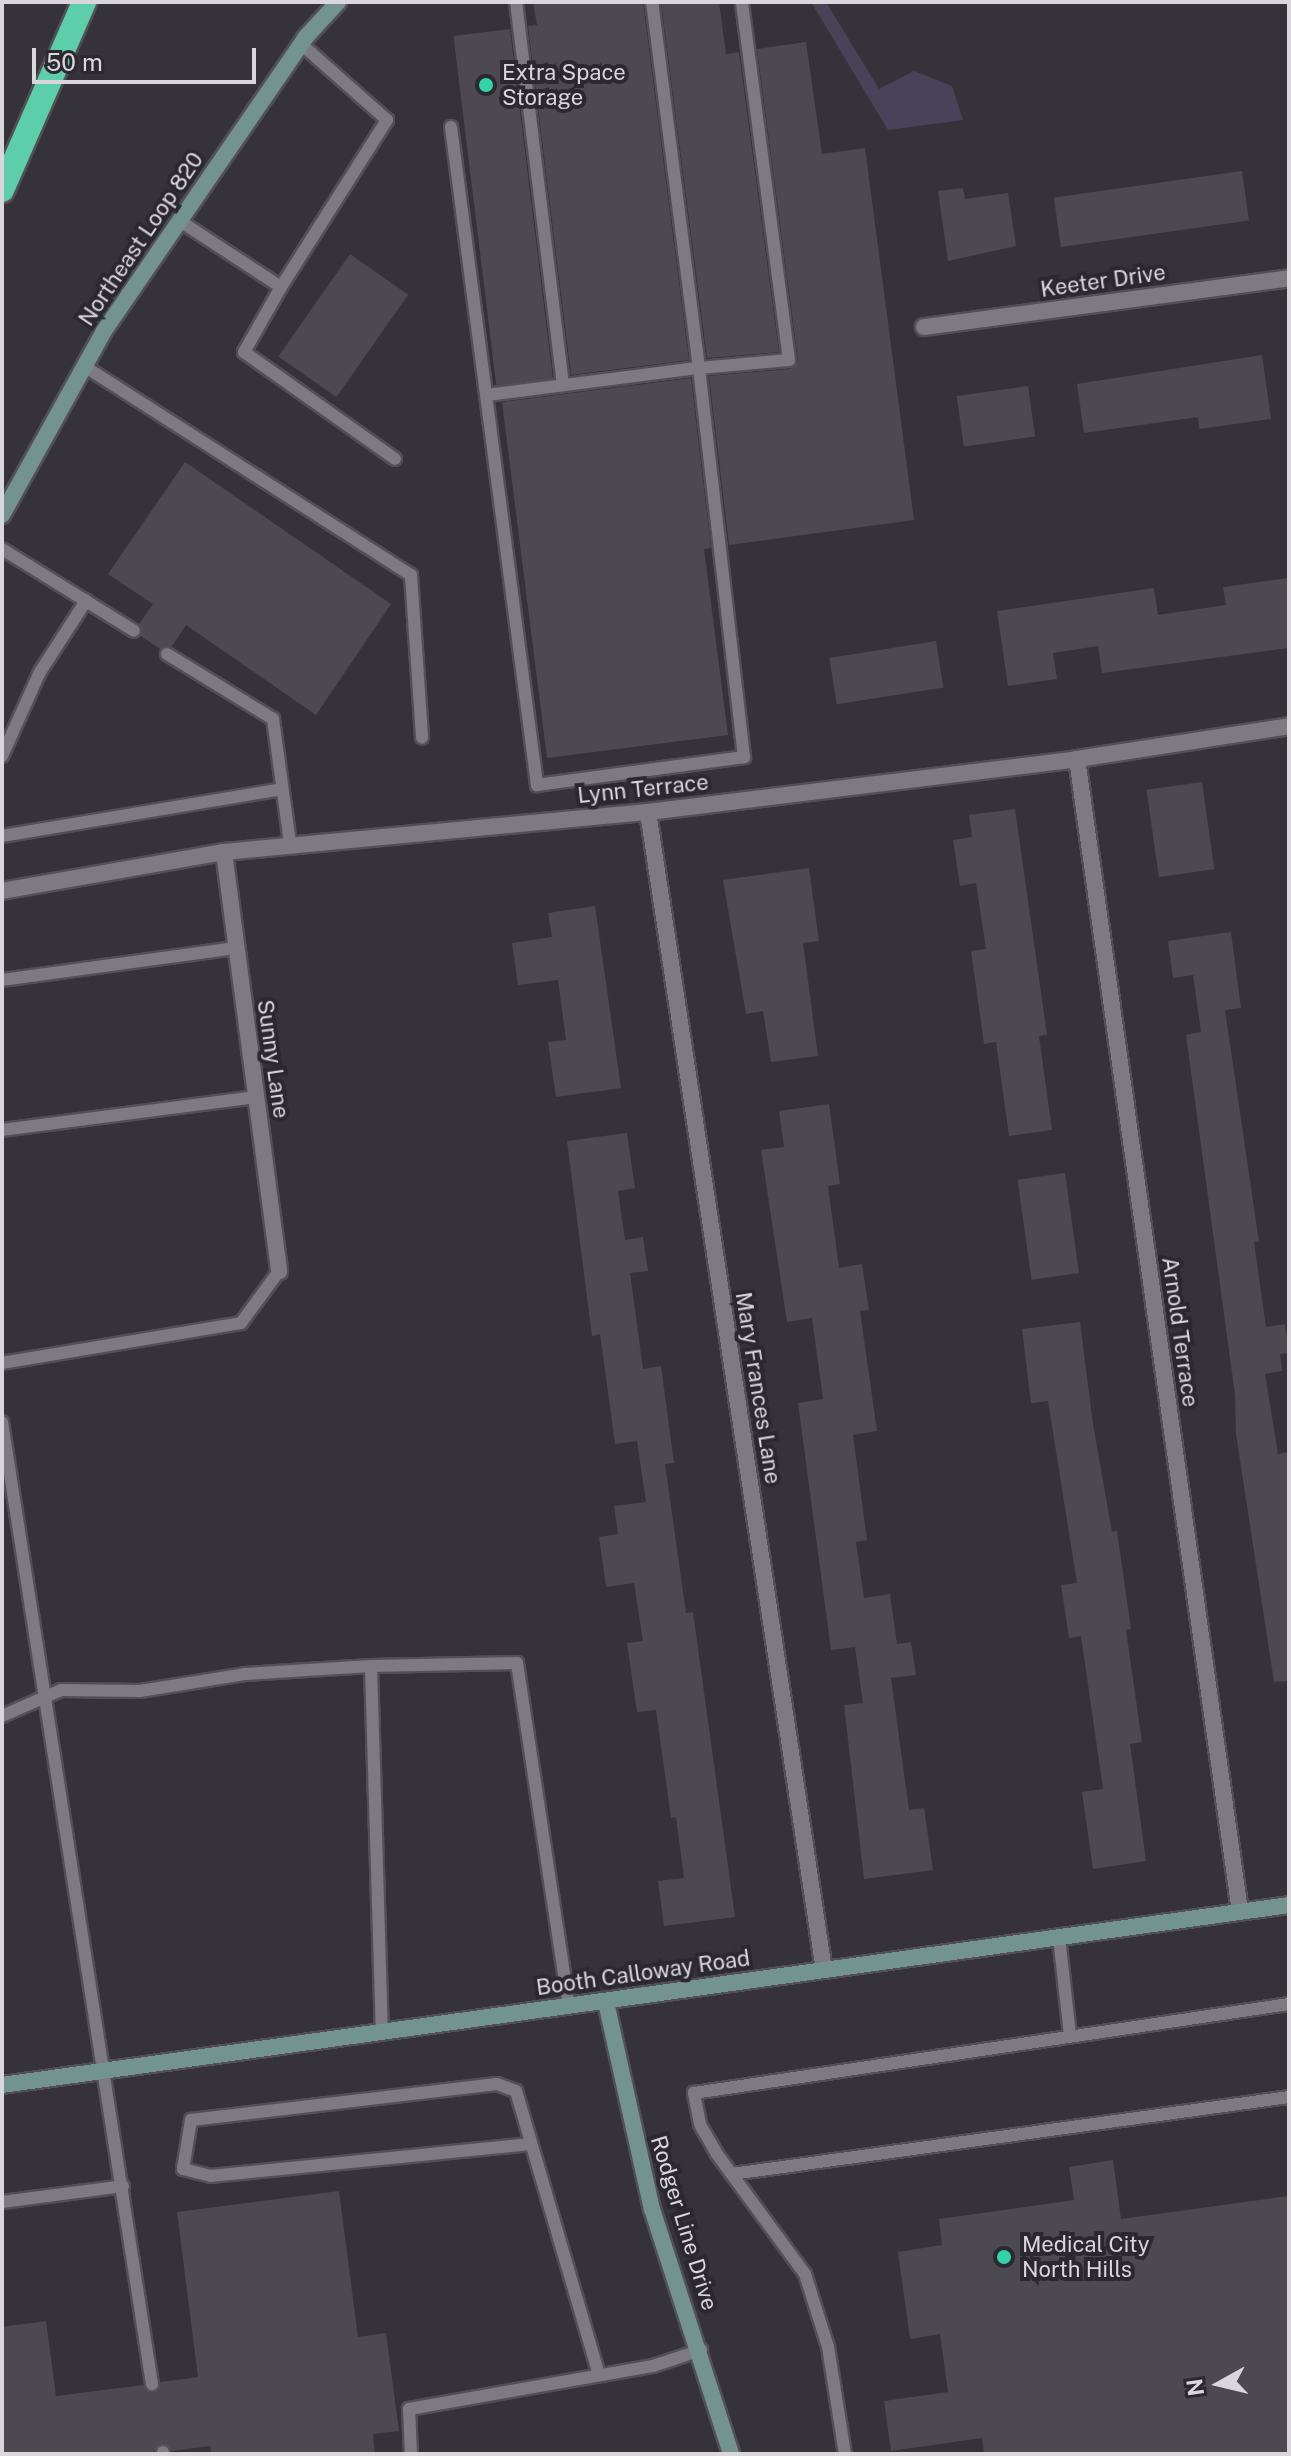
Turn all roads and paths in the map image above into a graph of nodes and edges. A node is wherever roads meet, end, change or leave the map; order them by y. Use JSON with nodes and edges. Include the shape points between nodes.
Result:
{"nodes":[{"id":1,"x":84,"y":2,"type":"edge"},
{"id":2,"x":338,"y":2,"type":"edge"},
{"id":3,"x":516,"y":2,"type":"edge"},
{"id":4,"x":652,"y":2,"type":"edge"},
{"id":5,"x":742,"y":2,"type":"edge"},
{"id":6,"x":301,"y":44,"type":"junction"},
{"id":7,"x":451,"y":127,"type":"dead end"},
{"id":8,"x":2,"y":190,"type":"edge"},
{"id":9,"x":180,"y":221,"type":"junction"},
{"id":10,"x":1289,"y":278,"type":"edge"},
{"id":11,"x":281,"y":287,"type":"junction"},
{"id":12,"x":924,"y":327,"type":"dead end"},
{"id":13,"x":84,"y":366,"type":"junction"},
{"id":14,"x":699,"y":368,"type":"junction"},
{"id":15,"x":563,"y":385,"type":"junction"},
{"id":16,"x":487,"y":395,"type":"junction"},
{"id":17,"x":395,"y":459,"type":"dead end"},
{"id":18,"x":2,"y":515,"type":"edge"},
{"id":19,"x":2,"y":549,"type":"edge"},
{"id":20,"x":86,"y":601,"type":"junction"},
{"id":21,"x":134,"y":631,"type":"dead end"},
{"id":22,"x":167,"y":654,"type":"dead end"},
{"id":23,"x":1289,"y":726,"type":"edge"},
{"id":24,"x":422,"y":738,"type":"dead end"},
{"id":25,"x":2,"y":756,"type":"edge"},
{"id":26,"x":1077,"y":759,"type":"junction"},
{"id":27,"x":282,"y":789,"type":"junction"},
{"id":28,"x":648,"y":812,"type":"junction"},
{"id":29,"x":2,"y":836,"type":"edge"},
{"id":30,"x":290,"y":843,"type":"junction"},
{"id":31,"x":224,"y":852,"type":"junction"},
{"id":32,"x":2,"y":891,"type":"edge"},
{"id":33,"x":237,"y":948,"type":"junction"},
{"id":34,"x":2,"y":980,"type":"edge"},
{"id":35,"x":256,"y":1097,"type":"junction"},
{"id":36,"x":2,"y":1130,"type":"edge"},
{"id":37,"x":279,"y":1271,"type":"joint"},
{"id":38,"x":2,"y":1363,"type":"edge"},
{"id":39,"x":2,"y":1422,"type":"edge"},
{"id":40,"x":371,"y":1666,"type":"junction"},
{"id":41,"x":46,"y":1697,"type":"junction"},
{"id":42,"x":2,"y":1716,"type":"edge"},
{"id":43,"x":1289,"y":1905,"type":"edge"},
{"id":44,"x":1240,"y":1912,"type":"junction"},
{"id":45,"x":1059,"y":1937,"type":"junction"},
{"id":46,"x":824,"y":1970,"type":"junction"},
{"id":47,"x":606,"y":2002,"type":"junction"},
{"id":48,"x":1289,"y":2004,"type":"edge"},
{"id":49,"x":569,"y":2006,"type":"junction"},
{"id":50,"x":382,"y":2032,"type":"junction"},
{"id":51,"x":1070,"y":2035,"type":"junction"},
{"id":52,"x":107,"y":2070,"type":"junction"},
{"id":53,"x":2,"y":2085,"type":"edge"},
{"id":54,"x":1289,"y":2097,"type":"edge"},
{"id":55,"x":531,"y":2144,"type":"junction"},
{"id":56,"x":732,"y":2174,"type":"junction"},
{"id":57,"x":123,"y":2186,"type":"junction"},
{"id":58,"x":2,"y":2202,"type":"edge"},
{"id":59,"x":701,"y":2350,"type":"junction"},
{"id":60,"x":599,"y":2375,"type":"junction"},
{"id":61,"x":152,"y":2384,"type":"dead end"},
{"id":62,"x":411,"y":2454,"type":"edge"},
{"id":63,"x":731,"y":2454,"type":"edge"},
{"id":64,"x":845,"y":2454,"type":"edge"}],
"edges":[{"from":1,"to":8,"type":"highway"},
{"from":2,"to":6,"type":"street","name":"Northeast Loop 820"},
{"from":3,"to":15,"type":"lane"},
{"from":4,"to":14,"type":"lane"},
{"from":5,"to":14,"type":"lane","via":[[789,360]]},
{"from":6,"to":9,"type":"street","name":"Northeast Loop 820"},
{"from":6,"to":11,"type":"lane","via":[[387,120]]},
{"from":7,"to":16,"type":"lane"},
{"from":9,"to":11,"type":"lane"},
{"from":9,"to":13,"type":"street","name":"Northeast Loop 820"},
{"from":10,"to":12,"type":"street","name":"Keeter Drive"},
{"from":11,"to":17,"type":"lane","via":[[244,352]]},
{"from":13,"to":18,"type":"street","name":"Northeast Loop 820"},
{"from":13,"to":24,"type":"lane","via":[[411,575]]},
{"from":14,"to":15,"type":"lane"},
{"from":14,"to":16,"type":"lane","via":[[744,757],[537,785]]},
{"from":15,"to":16,"type":"lane"},
{"from":19,"to":20,"type":"lane"},
{"from":20,"to":21,"type":"lane"},
{"from":20,"to":25,"type":"lane","via":[[40,672]]},
{"from":22,"to":27,"type":"lane","via":[[273,719]]},
{"from":23,"to":26,"type":"street","name":"Lynn Terrace"},
{"from":26,"to":28,"type":"street","name":"Lynn Terrace"},
{"from":26,"to":44,"type":"street","name":"Arnold Terrace"},
{"from":27,"to":29,"type":"lane"},
{"from":27,"to":30,"type":"lane"},
{"from":28,"to":30,"type":"street","name":"Lynn Terrace"},
{"from":28,"to":46,"type":"street","name":"Mary Frances Lane"},
{"from":30,"to":31,"type":"street","name":"Lynn Terrace"},
{"from":31,"to":32,"type":"street","name":"Lynn Terrace"},
{"from":31,"to":33,"type":"street","name":"Sunny Lane"},
{"from":33,"to":34,"type":"lane"},
{"from":33,"to":35,"type":"street","name":"Sunny Lane"},
{"from":35,"to":36,"type":"lane"},
{"from":35,"to":37,"type":"street","name":"Sunny Lane"},
{"from":37,"to":38,"type":"lane","via":[[241,1323]]},
{"from":39,"to":41,"type":"lane"},
{"from":40,"to":41,"type":"lane","via":[[245,1674],[140,1691],[61,1690]]},
{"from":40,"to":49,"type":"lane","via":[[517,1663]]},
{"from":40,"to":50,"type":"lane"},
{"from":41,"to":42,"type":"lane"},
{"from":41,"to":52,"type":"lane"},
{"from":43,"to":44,"type":"street","name":"Booth Calloway Road"},
{"from":44,"to":45,"type":"street","name":"Booth Calloway Road"},
{"from":45,"to":46,"type":"street","name":"Booth Calloway Road"},
{"from":45,"to":51,"type":"lane"},
{"from":46,"to":47,"type":"street","name":"Booth Calloway Road"},
{"from":47,"to":49,"type":"street","name":"Booth Calloway Road"},
{"from":47,"to":59,"type":"street","name":"Rodger Line Drive","via":[[652,2209]]},
{"from":48,"to":51,"type":"lane"},
{"from":49,"to":50,"type":"street","name":"Booth Calloway Road"},
{"from":50,"to":52,"type":"street","name":"Booth Calloway Road"},
{"from":51,"to":56,"type":"lane","via":[[701,2088],[694,2093],[700,2124]]},
{"from":52,"to":53,"type":"street","name":"Booth Calloway Road"},
{"from":52,"to":57,"type":"lane"},
{"from":54,"to":56,"type":"lane"},
{"from":55,"to":55,"type":"lane","via":[[516,2091],[497,2084],[191,2120],[183,2169],[211,2176]]},
{"from":55,"to":60,"type":"lane"},
{"from":56,"to":64,"type":"lane","via":[[805,2274],[828,2347]]},
{"from":57,"to":58,"type":"lane"},
{"from":57,"to":61,"type":"lane"},
{"from":59,"to":60,"type":"lane"},
{"from":59,"to":63,"type":"street","name":"Rodger Line Drive"},
{"from":60,"to":62,"type":"lane","via":[[409,2409]]}]}
